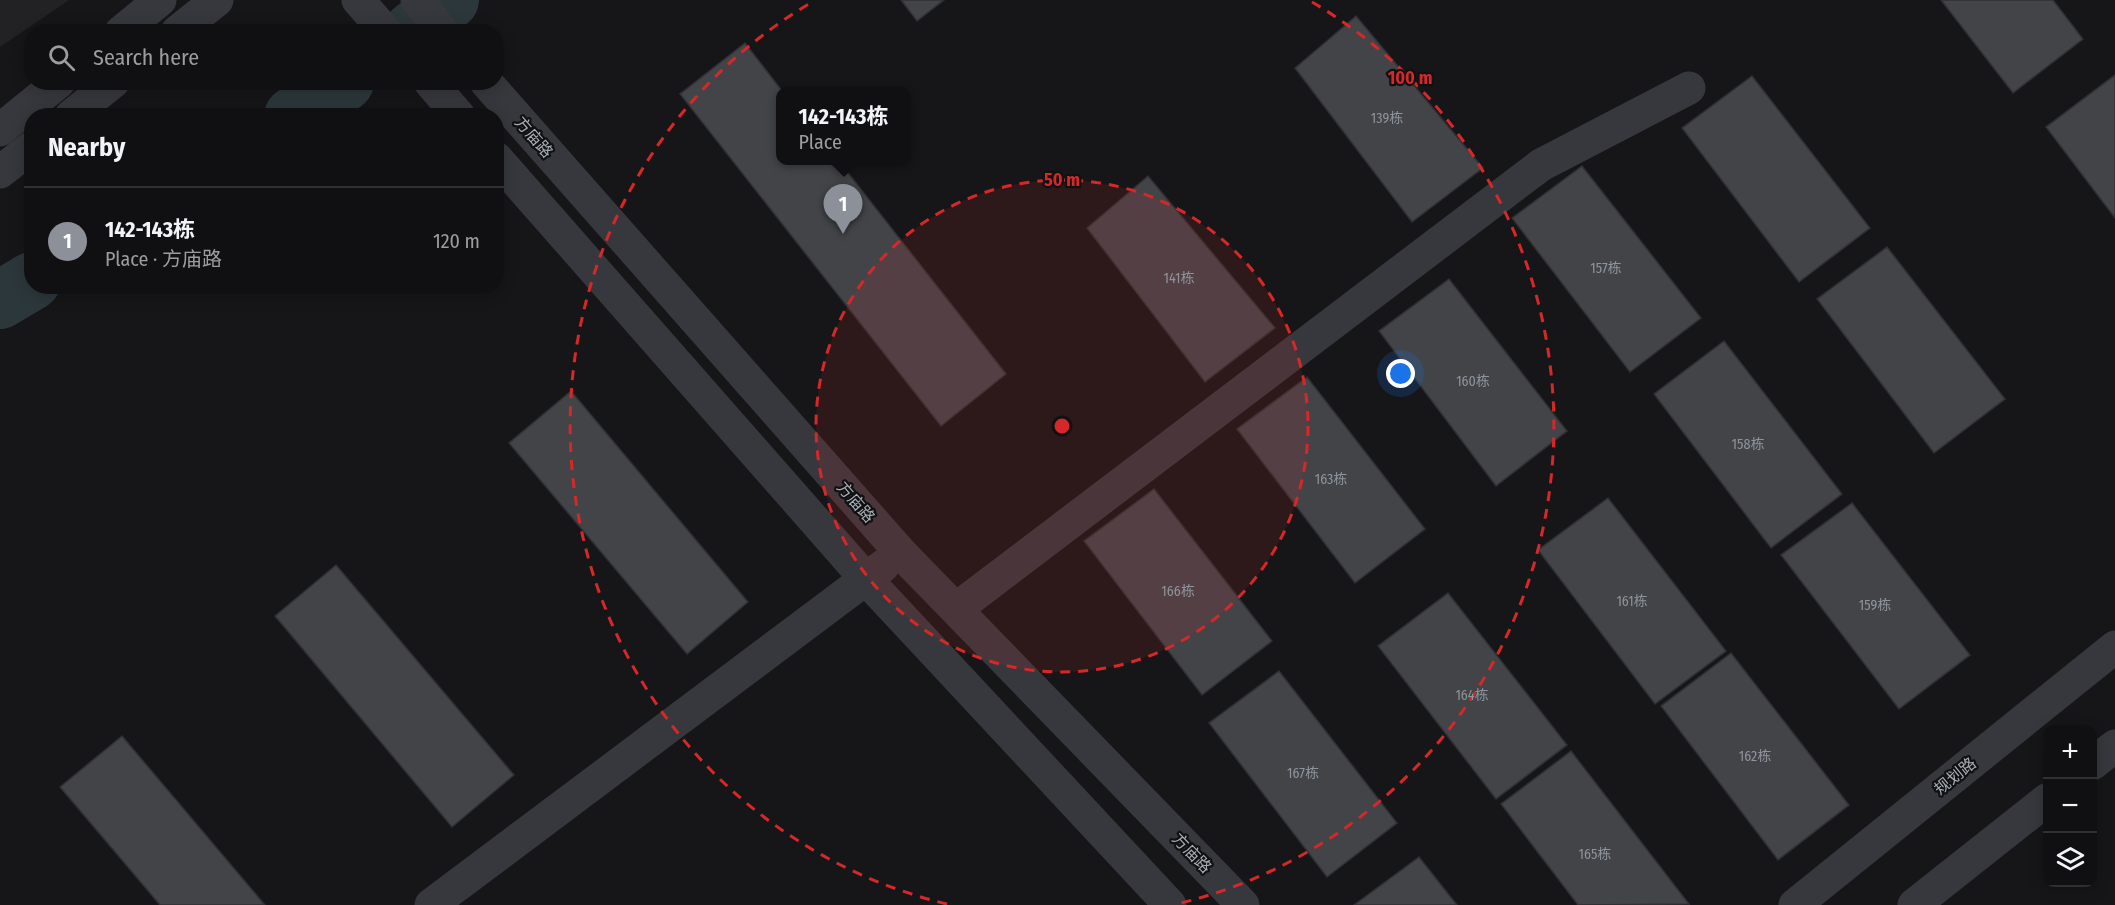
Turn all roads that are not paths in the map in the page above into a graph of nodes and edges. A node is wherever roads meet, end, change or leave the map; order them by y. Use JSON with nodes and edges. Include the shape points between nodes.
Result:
{"nodes":[{"id":1,"x":160,"y":0,"type":"edge"},
{"id":2,"x":217,"y":0,"type":"edge"},
{"id":3,"x":417,"y":0,"type":"edge"},
{"id":4,"x":361,"y":3,"type":"edge"},
{"id":5,"x":131,"y":24,"type":"edge"},
{"id":6,"x":187,"y":24,"type":"edge"},
{"id":7,"x":379,"y":24,"type":"edge"},
{"id":8,"x":436,"y":24,"type":"edge"},
{"id":9,"x":1689,"y":88,"type":"dead end"},
{"id":10,"x":49,"y":90,"type":"edge"},
{"id":11,"x":103,"y":90,"type":"edge"},
{"id":12,"x":493,"y":90,"type":"edge"},
{"id":13,"x":27,"y":108,"type":"edge"},
{"id":14,"x":81,"y":108,"type":"edge"},
{"id":15,"x":24,"y":110,"type":"edge"},
{"id":16,"x":0,"y":130,"type":"edge"},
{"id":17,"x":24,"y":153,"type":"edge"},
{"id":18,"x":504,"y":167,"type":"edge"},
{"id":19,"x":0,"y":172,"type":"edge"},
{"id":20,"x":901,"y":553,"type":"junction"},
{"id":21,"x":866,"y":579,"type":"junction"},
{"id":22,"x":956,"y":609,"type":"junction"},
{"id":23,"x":2115,"y":647,"type":"edge"},
{"id":24,"x":2115,"y":746,"type":"edge"},
{"id":25,"x":2097,"y":760,"type":"edge"},
{"id":26,"x":2043,"y":804,"type":"edge"},
{"id":27,"x":431,"y":905,"type":"edge"},
{"id":28,"x":1170,"y":905,"type":"edge"},
{"id":29,"x":1243,"y":905,"type":"edge"},
{"id":30,"x":1796,"y":905,"type":"edge"},
{"id":31,"x":1914,"y":905,"type":"edge"}],
"edges":[{"from":1,"to":5,"type":"street"},
{"from":2,"to":6,"type":"street"},
{"from":3,"to":8,"type":"street"},
{"from":4,"to":7,"type":"street"},
{"from":9,"to":22,"type":"street","via":[[1541,165]]},
{"from":10,"to":13,"type":"street"},
{"from":11,"to":14,"type":"street"},
{"from":12,"to":20,"type":"street","name":"方庙路"},
{"from":15,"to":16,"type":"street"},
{"from":17,"to":19,"type":"street"},
{"from":18,"to":21,"type":"street"},
{"from":20,"to":21,"type":"street"},
{"from":20,"to":22,"type":"street","name":"方庙路"},
{"from":21,"to":27,"type":"street"},
{"from":21,"to":28,"type":"street"},
{"from":22,"to":29,"type":"street","name":"方庙路"},
{"from":23,"to":30,"type":"street","name":"规划路"},
{"from":24,"to":25,"type":"street"},
{"from":26,"to":31,"type":"street"}]}
